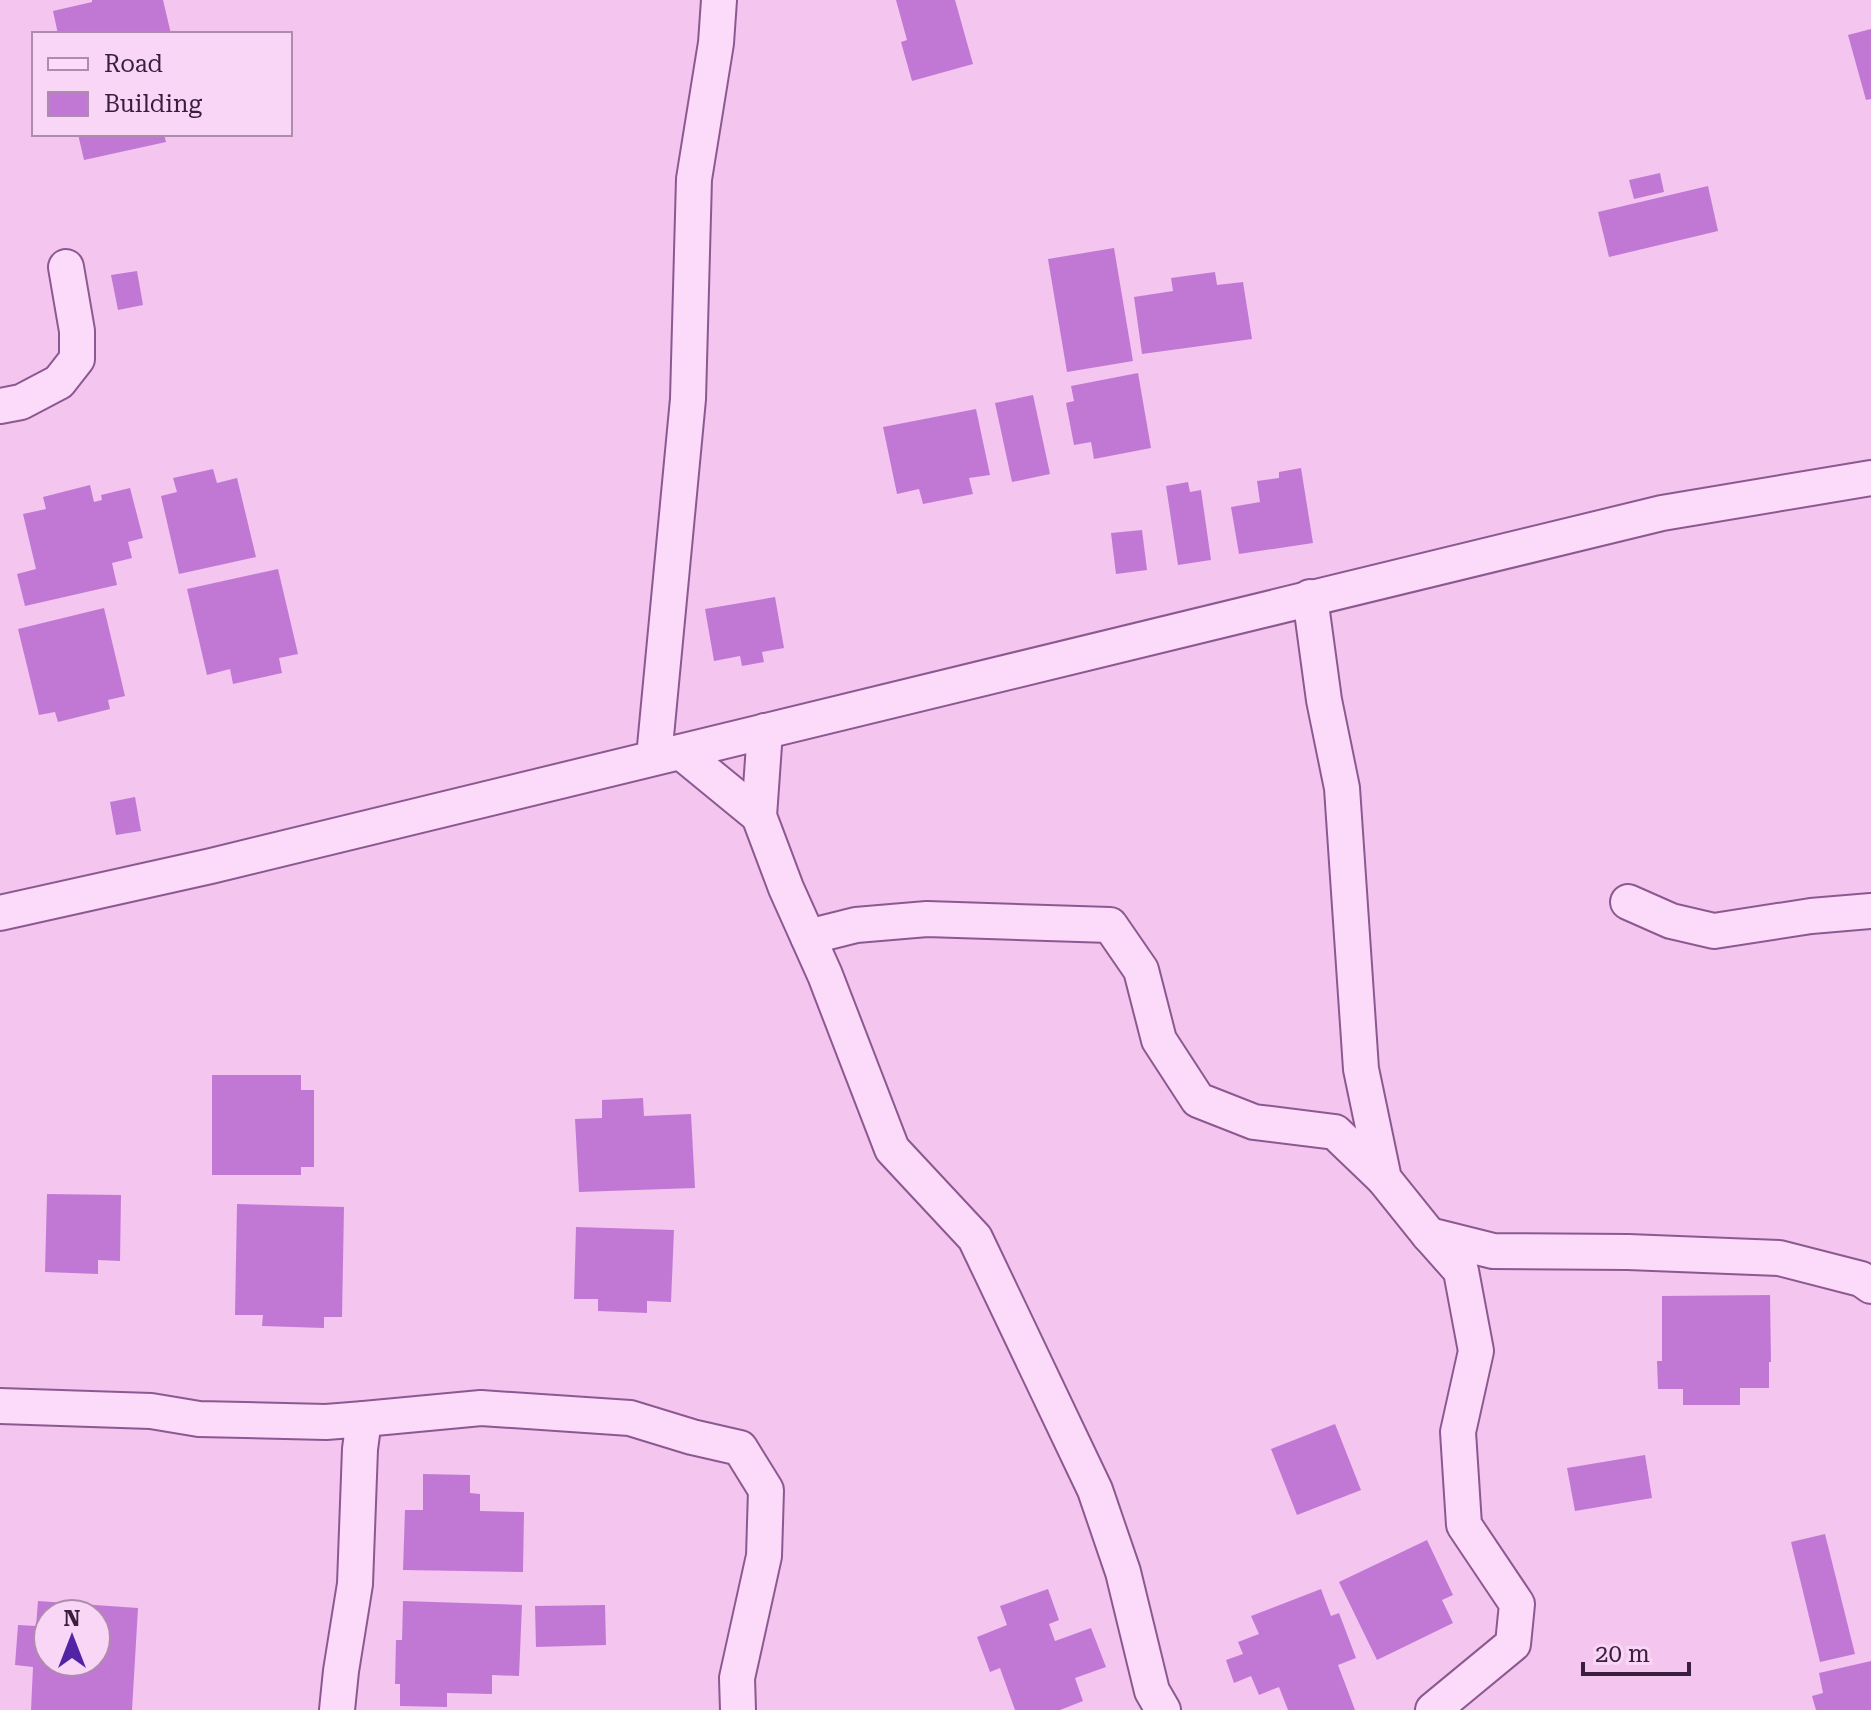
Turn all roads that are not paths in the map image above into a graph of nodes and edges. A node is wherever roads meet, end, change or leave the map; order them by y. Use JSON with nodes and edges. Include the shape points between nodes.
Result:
{"nodes":[{"id":1,"x":719,"y":0,"type":"edge"},
{"id":2,"x":66,"y":267,"type":"dead end"},
{"id":3,"x":0,"y":406,"type":"edge"},
{"id":4,"x":1871,"y":478,"type":"edge"},
{"id":5,"x":1310,"y":597,"type":"junction"},
{"id":6,"x":765,"y":731,"type":"junction"},
{"id":7,"x":668,"y":755,"type":"junction"},
{"id":8,"x":759,"y":816,"type":"junction"},
{"id":9,"x":1628,"y":902,"type":"dead end"},
{"id":10,"x":1871,"y":911,"type":"edge"},
{"id":11,"x":0,"y":913,"type":"edge"},
{"id":12,"x":808,"y":937,"type":"junction"},
{"id":13,"x":1384,"y":1179,"type":"junction"},
{"id":14,"x":1429,"y":1235,"type":"junction"},
{"id":15,"x":1871,"y":1286,"type":"edge"},
{"id":16,"x":0,"y":1406,"type":"edge"},
{"id":17,"x":364,"y":1419,"type":"junction"},
{"id":18,"x":337,"y":1710,"type":"edge"},
{"id":19,"x":738,"y":1710,"type":"edge"},
{"id":20,"x":1163,"y":1710,"type":"edge"},
{"id":21,"x":1433,"y":1710,"type":"edge"}],
"edges":[{"from":1,"to":7,"type":"street","via":[[694,179]]},
{"from":2,"to":3,"type":"street","via":[[77,359],[59,382],[21,402]]},
{"from":4,"to":5,"type":"street","via":[[1662,513]]},
{"from":5,"to":6,"type":"street"},
{"from":5,"to":13,"type":"street","via":[[1342,788],[1361,1069]]},
{"from":6,"to":7,"type":"street"},
{"from":6,"to":8,"type":"street"},
{"from":7,"to":8,"type":"street"},
{"from":7,"to":11,"type":"street"},
{"from":8,"to":12,"type":"street"},
{"from":9,"to":10,"type":"street","via":[[1671,921],[1714,931]]},
{"from":12,"to":13,"type":"street","via":[[856,925],[927,919],[1110,925],[1141,970],[1159,1040],[1198,1100],[1254,1122],[1335,1132]]},
{"from":12,"to":20,"type":"street","via":[[892,1149],[975,1238],[1095,1490],[1123,1572],[1152,1691]]},
{"from":13,"to":14,"type":"street"},
{"from":14,"to":15,"type":"street","via":[[1493,1251],[1779,1258]]},
{"from":14,"to":21,"type":"street","via":[[1461,1271],[1476,1351],[1458,1432],[1464,1525],[1517,1604],[1513,1644]]},
{"from":16,"to":17,"type":"street","via":[[151,1411],[199,1419]]},
{"from":17,"to":18,"type":"street","via":[[355,1584]]},
{"from":17,"to":19,"type":"street","via":[[481,1408],[630,1418],[740,1448],[766,1490],[764,1556],[737,1678]]}]}
